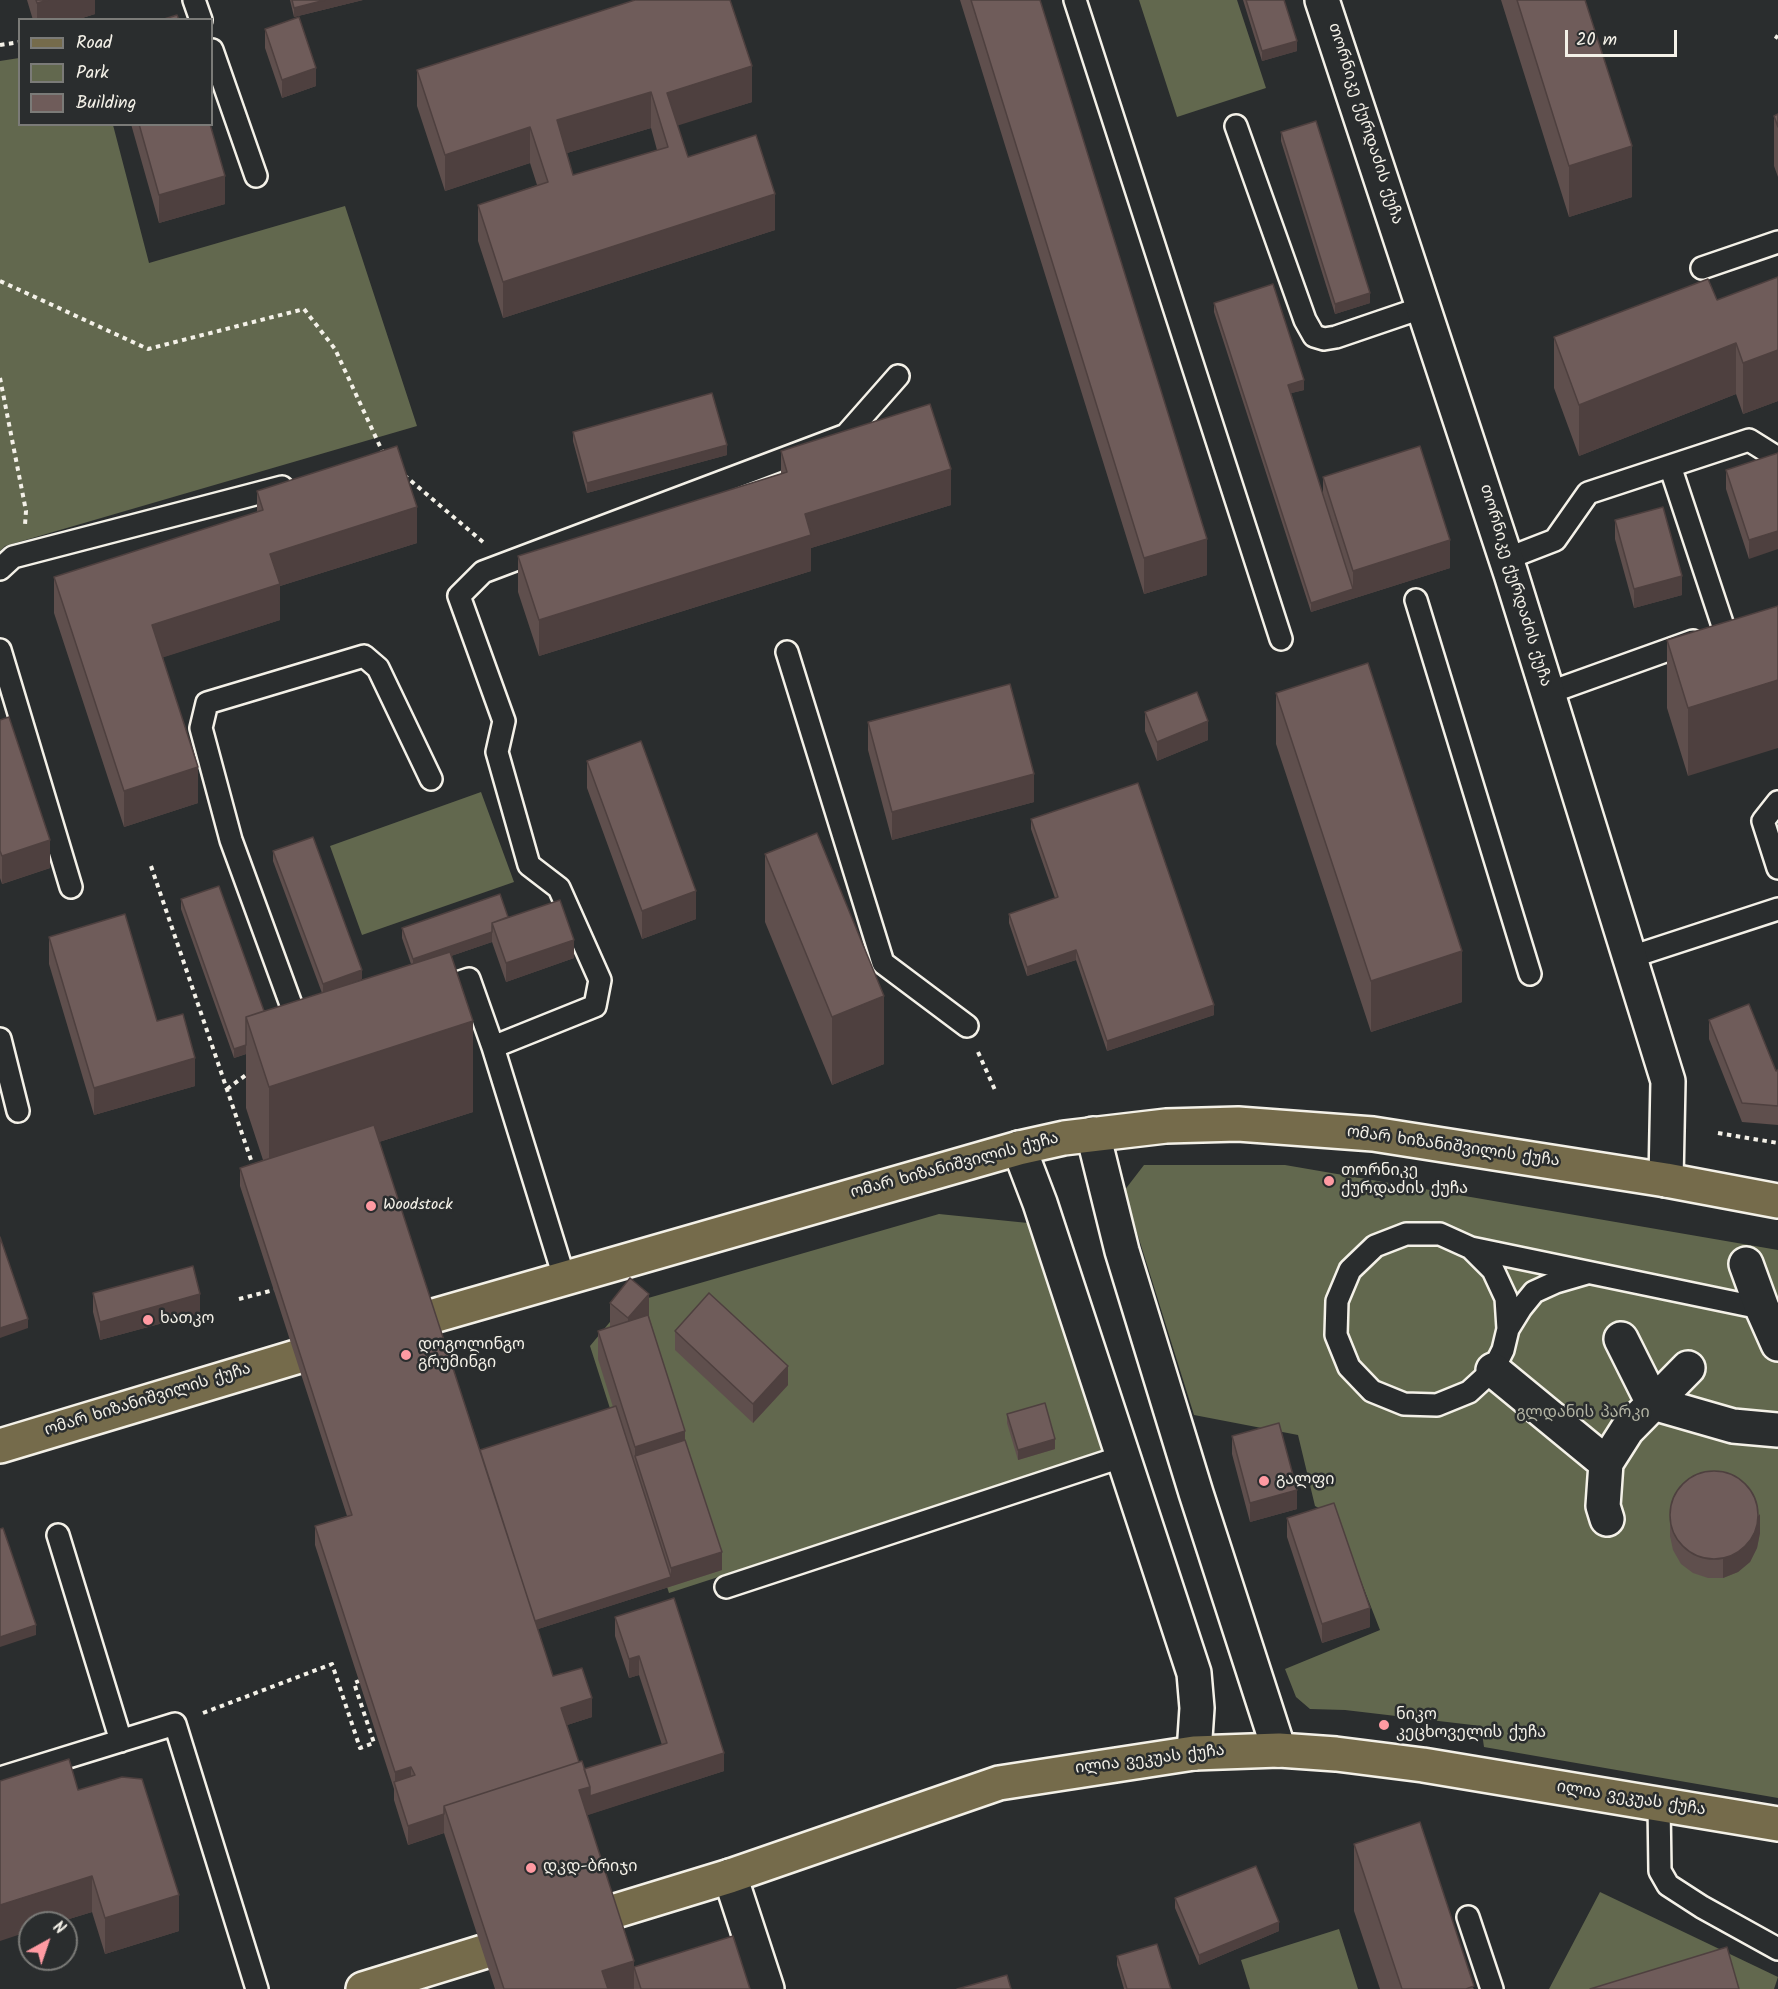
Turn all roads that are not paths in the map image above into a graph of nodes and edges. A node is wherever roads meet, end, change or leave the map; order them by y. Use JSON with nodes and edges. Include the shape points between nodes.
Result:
{"nodes":[{"id":1,"x":194,"y":0,"type":"edge"},
{"id":2,"x":1075,"y":0,"type":"edge"},
{"id":3,"x":1322,"y":0,"type":"edge"},
{"id":4,"x":200,"y":18,"type":"edge"},
{"id":5,"x":213,"y":53,"type":"edge"},
{"id":6,"x":1236,"y":126,"type":"dead end"},
{"id":7,"x":256,"y":176,"type":"dead end"},
{"id":8,"x":1778,"y":242,"type":"edge"},
{"id":9,"x":1702,"y":268,"type":"dead end"},
{"id":10,"x":1424,"y":307,"type":"junction"},
{"id":11,"x":898,"y":376,"type":"dead end"},
{"id":12,"x":1778,"y":458,"type":"edge"},
{"id":13,"x":1670,"y":466,"type":"junction"},
{"id":14,"x":296,"y":483,"type":"edge"},
{"id":15,"x":1506,"y":559,"type":"junction"},
{"id":16,"x":0,"y":569,"type":"edge"},
{"id":17,"x":1416,"y":600,"type":"dead end"},
{"id":18,"x":1746,"y":621,"type":"edge"},
{"id":19,"x":1724,"y":629,"type":"junction"},
{"id":20,"x":1281,"y":639,"type":"dead end"},
{"id":21,"x":0,"y":650,"type":"edge"},
{"id":22,"x":787,"y":652,"type":"dead end"},
{"id":23,"x":1548,"y":693,"type":"junction"},
{"id":24,"x":430,"y":778,"type":"dead end"},
{"id":25,"x":1778,"y":802,"type":"edge"},
{"id":26,"x":1778,"y":868,"type":"edge"},
{"id":27,"x":71,"y":887,"type":"dead end"},
{"id":28,"x":1778,"y":909,"type":"edge"},
{"id":29,"x":1631,"y":957,"type":"junction"},
{"id":30,"x":1530,"y":974,"type":"dead end"},
{"id":31,"x":414,"y":998,"type":"edge"},
{"id":32,"x":967,"y":1026,"type":"road end"},
{"id":33,"x":325,"y":1028,"type":"edge"},
{"id":34,"x":0,"y":1039,"type":"edge"},
{"id":35,"x":493,"y":1047,"type":"junction"},
{"id":36,"x":18,"y":1111,"type":"dead end"},
{"id":37,"x":1093,"y":1134,"type":"junction"},
{"id":38,"x":1019,"y":1148,"type":"junction"},
{"id":39,"x":1666,"y":1180,"type":"junction"},
{"id":40,"x":1778,"y":1201,"type":"edge"},
{"id":41,"x":1471,"y":1248,"type":"junction"},
{"id":42,"x":1746,"y":1264,"type":"dead end"},
{"id":43,"x":1600,"y":1274,"type":"junction"},
{"id":44,"x":564,"y":1277,"type":"junction"},
{"id":45,"x":1770,"y":1310,"type":"edge"},
{"id":46,"x":430,"y":1317,"type":"edge"},
{"id":47,"x":1508,"y":1329,"type":"junction"},
{"id":48,"x":1621,"y":1339,"type":"dead end"},
{"id":49,"x":1778,"y":1344,"type":"edge"},
{"id":50,"x":296,"y":1357,"type":"edge"},
{"id":51,"x":1688,"y":1368,"type":"dead end"},
{"id":52,"x":1493,"y":1370,"type":"junction"},
{"id":53,"x":1653,"y":1403,"type":"junction"},
{"id":54,"x":1778,"y":1430,"type":"edge"},
{"id":55,"x":0,"y":1446,"type":"edge"},
{"id":56,"x":1124,"y":1456,"type":"junction"},
{"id":57,"x":1606,"y":1462,"type":"junction"},
{"id":58,"x":1607,"y":1519,"type":"dead end"},
{"id":59,"x":58,"y":1535,"type":"dead end"},
{"id":60,"x":726,"y":1587,"type":"dead end"},
{"id":61,"x":121,"y":1741,"type":"junction"},
{"id":62,"x":1279,"y":1750,"type":"junction"},
{"id":63,"x":1194,"y":1753,"type":"junction"},
{"id":64,"x":0,"y":1778,"type":"edge"},
{"id":65,"x":1659,"y":1804,"type":"junction"},
{"id":66,"x":1778,"y":1824,"type":"edge"},
{"id":67,"x":730,"y":1875,"type":"junction"},
{"id":68,"x":609,"y":1913,"type":"edge"},
{"id":69,"x":1468,"y":1917,"type":"dead end"},
{"id":70,"x":1778,"y":1949,"type":"edge"},
{"id":71,"x":483,"y":1952,"type":"edge"},
{"id":72,"x":257,"y":1989,"type":"edge"},
{"id":73,"x":363,"y":1989,"type":"edge"},
{"id":74,"x":767,"y":1989,"type":"edge"},
{"id":75,"x":1492,"y":1989,"type":"edge"}],
"edges":[{"from":1,"to":4,"type":"lane"},
{"from":2,"to":20,"type":"lane"},
{"from":3,"to":10,"type":"street","name":"თორნიკე ქურდაძის ქუჩა"},
{"from":5,"to":7,"type":"lane"},
{"from":6,"to":10,"type":"lane","via":[[1314,336],[1336,337]]},
{"from":8,"to":9,"type":"lane"},
{"from":10,"to":15,"type":"street","name":"თორნიკე ქურდაძის ქუჩა"},
{"from":11,"to":35,"type":"lane","via":[[846,435],[483,572],[459,596],[504,721],[498,752],[529,865],[559,888],[600,980],[595,1006]]},
{"from":12,"to":13,"type":"lane","via":[[1749,440]]},
{"from":13,"to":15,"type":"lane","via":[[1588,494],[1555,540]]},
{"from":13,"to":19,"type":"lane"},
{"from":14,"to":16,"type":"lane","via":[[22,554]]},
{"from":15,"to":23,"type":"street","name":"თორნიკე ქურდაძის ქუჩა"},
{"from":17,"to":30,"type":"lane"},
{"from":18,"to":19,"type":"lane"},
{"from":19,"to":23,"type":"lane"},
{"from":21,"to":27,"type":"lane"},
{"from":22,"to":32,"type":"lane","via":[[883,963]]},
{"from":23,"to":29,"type":"street","name":"თორნიკე ქურდაძის ქუჩა"},
{"from":24,"to":33,"type":"lane","via":[[378,668],[364,656],[207,704],[201,728],[231,840],[302,1036]]},
{"from":25,"to":26,"type":"lane","via":[[1763,821]]},
{"from":28,"to":29,"type":"lane"},
{"from":29,"to":39,"type":"street","name":"თორნიკე ქურდაძის ქუჩა","via":[[1668,1081]]},
{"from":31,"to":35,"type":"lane","via":[[469,979]]},
{"from":34,"to":36,"type":"lane"},
{"from":35,"to":44,"type":"lane"},
{"from":37,"to":38,"type":"main road","name":"ომარ ხიზანიშვილის ქუჩა"},
{"from":37,"to":39,"type":"main road","name":"ომარ ხიზანიშვილის ქუჩა","via":[[1166,1125],[1238,1125],[1373,1134]]},
{"from":37,"to":62,"type":"street","via":[[1129,1273]]},
{"from":38,"to":44,"type":"main road","name":"ომარ ხიზანიშვილის ქუჩა"},
{"from":38,"to":56,"type":"street"},
{"from":39,"to":40,"type":"main road","name":"ომარ ხიზანიშვილის ქუჩა"},
{"from":41,"to":43,"type":"lane"},
{"from":41,"to":47,"type":"lane","via":[[1493,1270],[1506,1298]]},
{"from":41,"to":52,"type":"lane","via":[[1440,1234],[1406,1234],[1374,1246],[1350,1270],[1337,1301],[1336,1335],[1349,1366],[1372,1390],[1404,1404],[1437,1405],[1469,1392]]},
{"from":42,"to":45,"type":"street"},
{"from":43,"to":45,"type":"lane"},
{"from":43,"to":47,"type":"lane","via":[[1588,1273],[1534,1292]]},
{"from":44,"to":46,"type":"main road","name":"ომარ ხიზანიშვილის ქუჩა"},
{"from":45,"to":49,"type":"street"},
{"from":47,"to":52,"type":"lane"},
{"from":48,"to":53,"type":"street"},
{"from":50,"to":55,"type":"main road","name":"ომარ ხიზანიშვილის ქუჩა"},
{"from":51,"to":53,"type":"street"},
{"from":52,"to":57,"type":"street"},
{"from":53,"to":54,"type":"street","via":[[1733,1426]]},
{"from":53,"to":57,"type":"street","via":[[1627,1430]]},
{"from":56,"to":60,"type":"lane"},
{"from":56,"to":63,"type":"street","via":[[1194,1673]]},
{"from":57,"to":58,"type":"street","via":[[1603,1506]]},
{"from":59,"to":61,"type":"lane"},
{"from":61,"to":64,"type":"lane"},
{"from":61,"to":72,"type":"lane","via":[[175,1724]]},
{"from":62,"to":63,"type":"main road","name":"ილია ვეკუას ქუჩა"},
{"from":62,"to":65,"type":"main road","name":"ილია ვეკუას ქუჩა","via":[[1424,1765]]},
{"from":63,"to":67,"type":"main road","name":"ილია ვეკუას ქუჩა","via":[[999,1783]]},
{"from":65,"to":66,"type":"main road","name":"ილია ვეკუას ქუჩა"},
{"from":65,"to":70,"type":"lane","via":[[1660,1871],[1668,1885]]},
{"from":67,"to":68,"type":"main road","name":"ილია ვეკუას ქუჩა"},
{"from":67,"to":74,"type":"street"},
{"from":69,"to":75,"type":"lane"},
{"from":71,"to":73,"type":"main road"}]}
